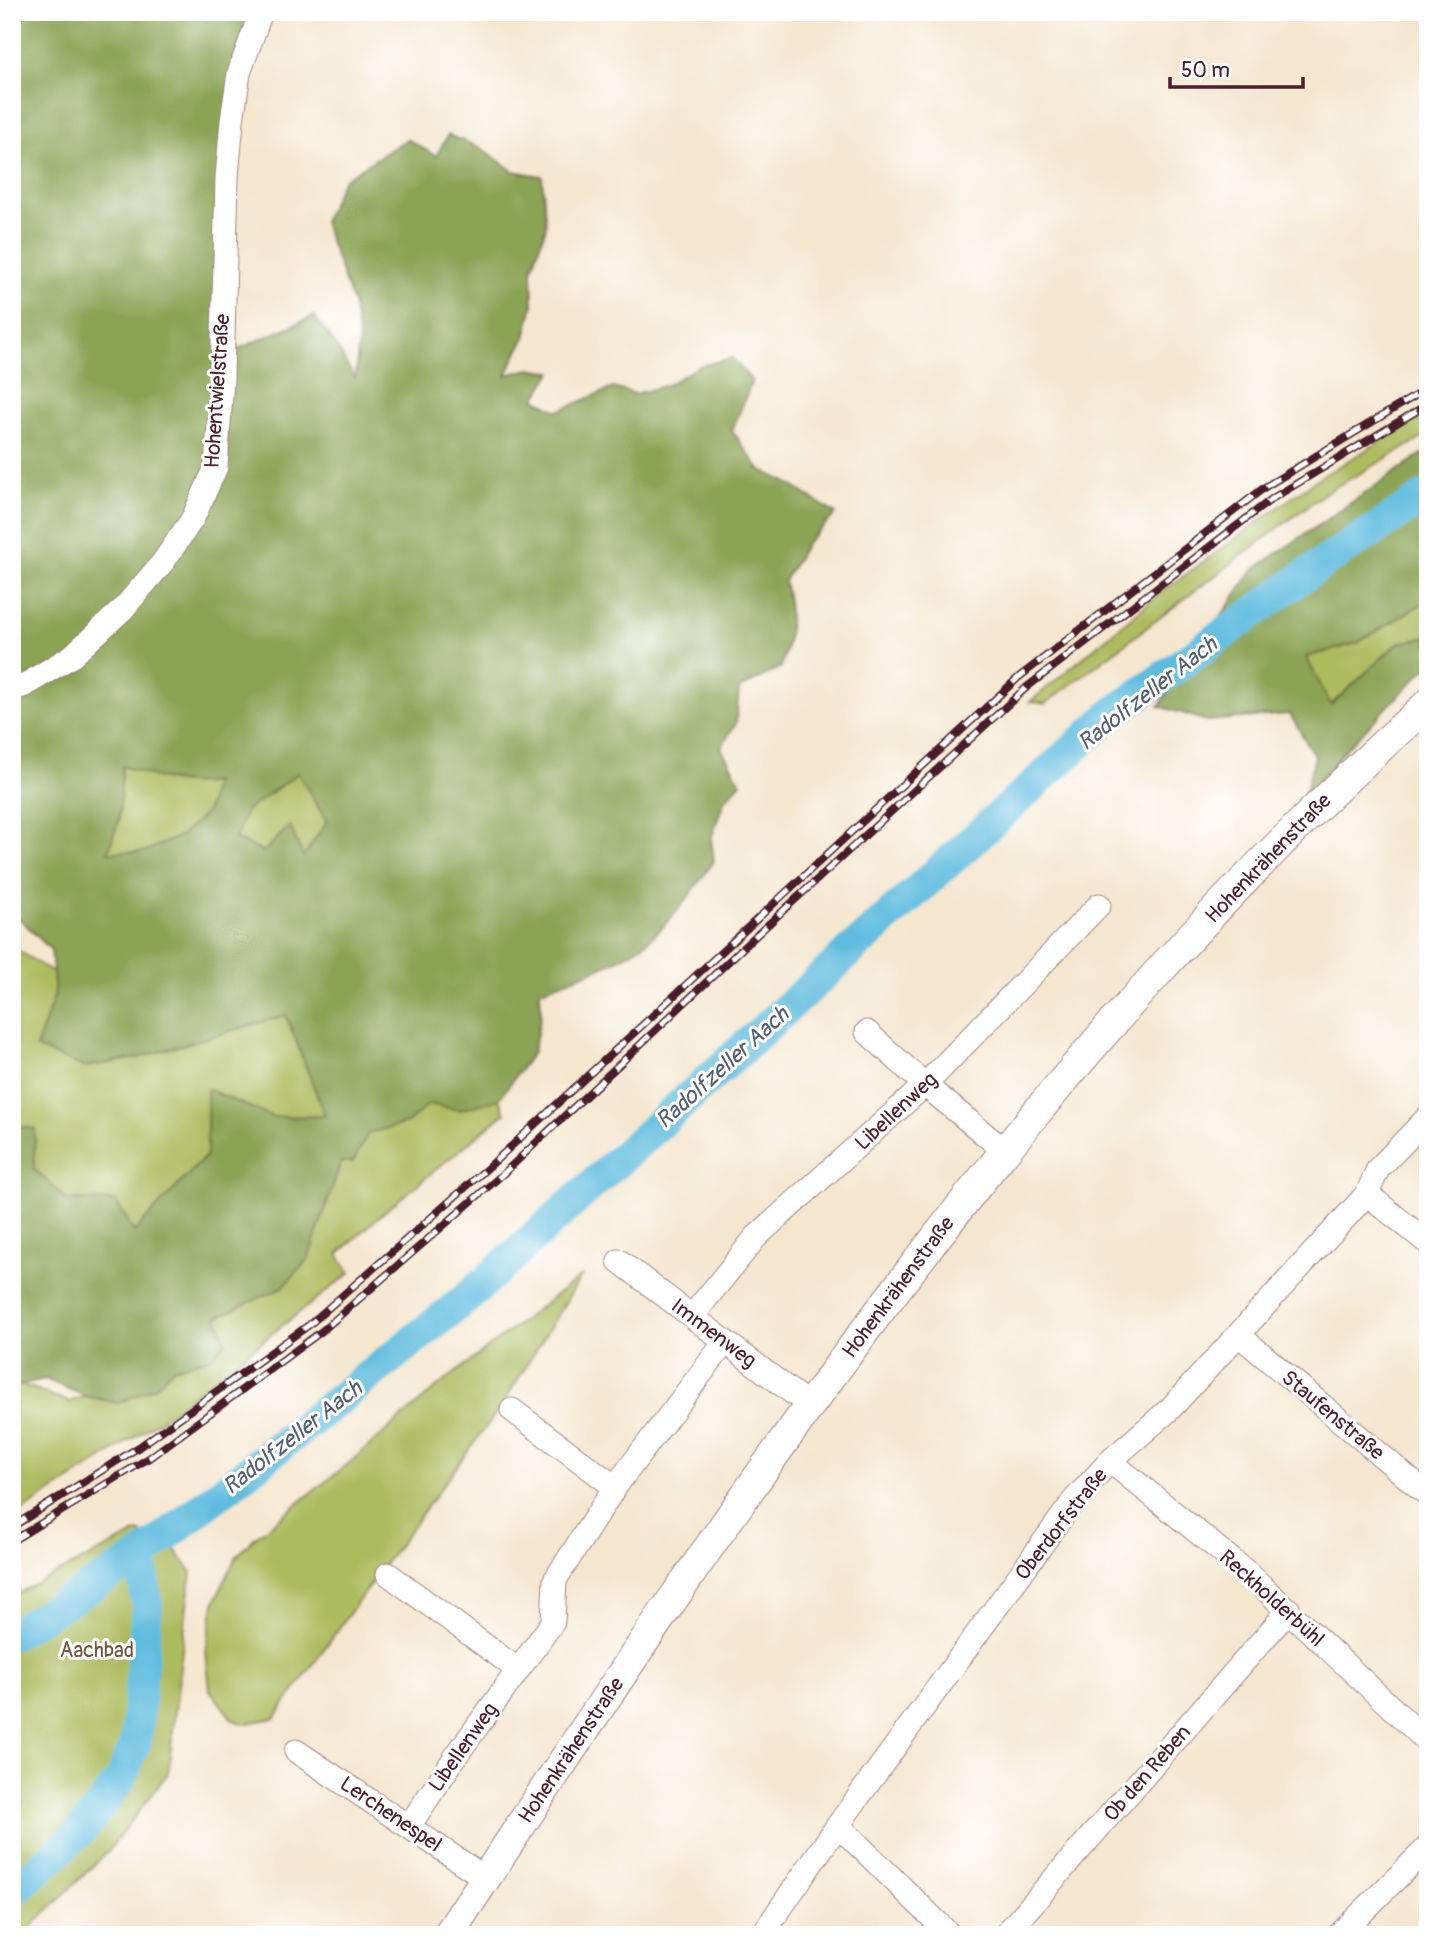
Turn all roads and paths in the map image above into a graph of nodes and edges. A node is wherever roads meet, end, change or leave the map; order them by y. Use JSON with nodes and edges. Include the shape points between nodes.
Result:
{"nodes":[{"id":1,"x":261,"y":12,"type":"edge"},
{"id":2,"x":12,"y":690,"type":"edge"},
{"id":3,"x":1428,"y":704,"type":"edge"},
{"id":4,"x":1099,"y":905,"type":"dead end"},
{"id":5,"x":867,"y":1031,"type":"dead end"},
{"id":6,"x":925,"y":1085,"type":"junction"},
{"id":7,"x":1428,"y":1117,"type":"edge"},
{"id":8,"x":1005,"y":1152,"type":"junction"},
{"id":9,"x":1367,"y":1194,"type":"junction"},
{"id":10,"x":1428,"y":1243,"type":"edge"},
{"id":11,"x":619,"y":1261,"type":"dead end"},
{"id":12,"x":692,"y":1315,"type":"junction"},
{"id":13,"x":1239,"y":1335,"type":"junction"},
{"id":14,"x":725,"y":1342,"type":"junction"},
{"id":15,"x":809,"y":1405,"type":"junction"},
{"id":16,"x":512,"y":1410,"type":"dead end"},
{"id":17,"x":1110,"y":1461,"type":"junction"},
{"id":18,"x":615,"y":1488,"type":"junction"},
{"id":19,"x":1428,"y":1494,"type":"edge"},
{"id":20,"x":388,"y":1574,"type":"dead end"},
{"id":21,"x":1289,"y":1611,"type":"junction"},
{"id":22,"x":517,"y":1669,"type":"junction"},
{"id":23,"x":1428,"y":1742,"type":"edge"},
{"id":24,"x":296,"y":1751,"type":"dead end"},
{"id":25,"x":838,"y":1825,"type":"junction"},
{"id":26,"x":409,"y":1826,"type":"junction"},
{"id":27,"x":1428,"y":1847,"type":"edge"},
{"id":28,"x":485,"y":1878,"type":"junction"},
{"id":29,"x":448,"y":1935,"type":"edge"},
{"id":30,"x":762,"y":1935,"type":"edge"},
{"id":31,"x":950,"y":1935,"type":"edge"},
{"id":32,"x":1005,"y":1935,"type":"edge"},
{"id":33,"x":1339,"y":1935,"type":"edge"}],
"edges":[{"from":1,"to":2,"type":"street","name":"Hohentwielstraße","via":[[239,73],[230,144],[216,467],[193,518],[123,609],[72,656]]},
{"from":3,"to":8,"type":"main road","name":"Hohenkrähenstraße","via":[[1367,758],[1193,935]]},
{"from":4,"to":6,"type":"street","name":"Libellenweg"},
{"from":5,"to":6,"type":"street"},
{"from":6,"to":8,"type":"street"},
{"from":6,"to":12,"type":"street","name":"Libellenweg","via":[[756,1237]]},
{"from":7,"to":9,"type":"street","name":"Oberdorfstraße","via":[[1378,1169]]},
{"from":8,"to":15,"type":"main road","name":"Hohenkrähenstraße"},
{"from":9,"to":10,"type":"street"},
{"from":9,"to":13,"type":"street","name":"Oberdorfstraße"},
{"from":11,"to":12,"type":"street","name":"Immenweg"},
{"from":12,"to":14,"type":"street","name":"Immenweg"},
{"from":13,"to":17,"type":"street","name":"Oberdorfstraße","via":[[1170,1409]]},
{"from":13,"to":19,"type":"street","name":"Staufenstraße"},
{"from":14,"to":15,"type":"street","name":"Immenweg"},
{"from":14,"to":18,"type":"street","name":"Libellenweg"},
{"from":15,"to":28,"type":"main road","name":"Hohenkrähenstraße","via":[[689,1573]]},
{"from":16,"to":18,"type":"street"},
{"from":17,"to":21,"type":"street","name":"Reckholderbühl"},
{"from":17,"to":25,"type":"street","name":"Oberdorfstraße","via":[[1075,1499]]},
{"from":18,"to":22,"type":"street","name":"Libellenweg","via":[[555,1580],[553,1622]]},
{"from":20,"to":22,"type":"street"},
{"from":21,"to":23,"type":"street","name":"Reckholderbühl"},
{"from":21,"to":32,"type":"street","name":"Ob den Reben"},
{"from":22,"to":26,"type":"street","name":"Libellenweg"},
{"from":24,"to":26,"type":"street","name":"Lerchenespel"},
{"from":25,"to":30,"type":"street","name":"Oberdorfstraße"},
{"from":25,"to":31,"type":"street"},
{"from":26,"to":28,"type":"street","name":"Lerchenespel"},
{"from":27,"to":33,"type":"street"},
{"from":28,"to":29,"type":"main road","name":"Hohenkrähenstraße"}]}
